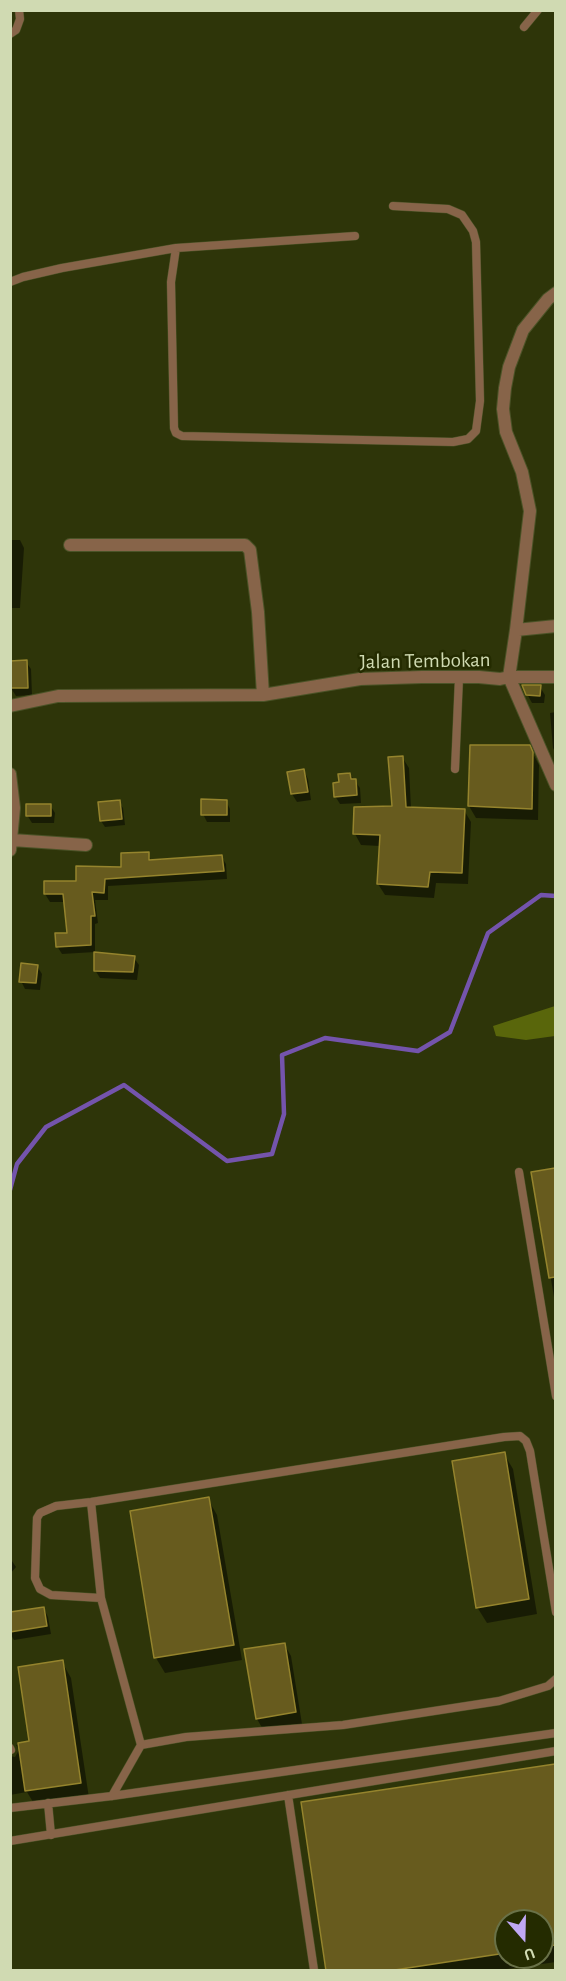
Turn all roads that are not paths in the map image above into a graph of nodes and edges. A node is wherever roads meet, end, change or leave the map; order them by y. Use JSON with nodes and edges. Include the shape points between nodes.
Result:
{"nodes":[{"id":1,"x":19,"y":10,"type":"edge"},
{"id":2,"x":538,"y":10,"type":"edge"},
{"id":3,"x":524,"y":27,"type":"dead end"},
{"id":4,"x":10,"y":34,"type":"edge"},
{"id":5,"x":393,"y":206,"type":"dead end"},
{"id":6,"x":355,"y":236,"type":"dead end"},
{"id":7,"x":176,"y":248,"type":"junction"},
{"id":8,"x":10,"y":282,"type":"edge"},
{"id":9,"x":555,"y":293,"type":"edge"},
{"id":10,"x":70,"y":545,"type":"dead end"},
{"id":11,"x":555,"y":626,"type":"edge"},
{"id":12,"x":516,"y":630,"type":"junction"},
{"id":13,"x":509,"y":677,"type":"junction"},
{"id":14,"x":555,"y":677,"type":"edge"},
{"id":15,"x":459,"y":678,"type":"junction"},
{"id":16,"x":263,"y":695,"type":"junction"},
{"id":17,"x":10,"y":706,"type":"edge"},
{"id":18,"x":455,"y":769,"type":"dead end"},
{"id":19,"x":10,"y":774,"type":"edge"},
{"id":20,"x":555,"y":785,"type":"edge"},
{"id":21,"x":11,"y":845,"type":"edge"},
{"id":22,"x":86,"y":845,"type":"dead end"},
{"id":23,"x":519,"y":1172,"type":"dead end"},
{"id":24,"x":555,"y":1396,"type":"edge"},
{"id":25,"x":91,"y":1502,"type":"junction"},
{"id":26,"x":101,"y":1598,"type":"junction"},
{"id":27,"x":555,"y":1612,"type":"edge"},
{"id":28,"x":555,"y":1679,"type":"edge"},
{"id":29,"x":555,"y":1733,"type":"edge"},
{"id":30,"x":141,"y":1745,"type":"junction"},
{"id":31,"x":555,"y":1751,"type":"edge"},
{"id":32,"x":288,"y":1795,"type":"junction"},
{"id":33,"x":112,"y":1796,"type":"junction"},
{"id":34,"x":48,"y":1803,"type":"junction"},
{"id":35,"x":10,"y":1808,"type":"edge"},
{"id":36,"x":51,"y":1835,"type":"junction"},
{"id":37,"x":10,"y":1841,"type":"edge"},
{"id":38,"x":314,"y":1971,"type":"edge"}],
"edges":[{"from":1,"to":4,"type":"lane","via":[[16,30]]},
{"from":2,"to":3,"type":"lane"},
{"from":5,"to":7,"type":"lane","via":[[448,209],[462,215],[473,231],[480,401],[476,431],[468,439],[453,442],[176,433],[171,289]]},
{"from":6,"to":7,"type":"lane"},
{"from":7,"to":8,"type":"lane","via":[[62,268]]},
{"from":9,"to":12,"type":"street","name":"Jalan Tembokan","via":[[523,330],[505,388],[506,432],[522,472],[530,511]]},
{"from":10,"to":16,"type":"street","via":[[245,545],[251,556],[258,612]]},
{"from":11,"to":12,"type":"street"},
{"from":12,"to":13,"type":"street","name":"Jalan Tembokan"},
{"from":13,"to":14,"type":"street"},
{"from":13,"to":15,"type":"street","name":"Jalan Tembokan"},
{"from":13,"to":20,"type":"street"},
{"from":15,"to":16,"type":"street","name":"Jalan Tembokan","via":[[360,679]]},
{"from":15,"to":18,"type":"lane"},
{"from":16,"to":17,"type":"street","name":"Jalan Tembokan","via":[[58,696]]},
{"from":19,"to":21,"type":"street","via":[[14,808]]},
{"from":21,"to":22,"type":"street"},
{"from":23,"to":24,"type":"lane"},
{"from":25,"to":26,"type":"lane"},
{"from":25,"to":26,"type":"lane","via":[[56,1506],[40,1513],[35,1578],[40,1589],[51,1595]]},
{"from":25,"to":27,"type":"lane","via":[[520,1436],[530,1451]]},
{"from":26,"to":30,"type":"lane"},
{"from":28,"to":30,"type":"lane","via":[[548,1686],[499,1701],[343,1725],[186,1737]]},
{"from":29,"to":33,"type":"lane"},
{"from":30,"to":33,"type":"lane"},
{"from":31,"to":32,"type":"lane"},
{"from":32,"to":36,"type":"lane"},
{"from":32,"to":38,"type":"lane"},
{"from":33,"to":34,"type":"lane"},
{"from":34,"to":35,"type":"lane"},
{"from":34,"to":36,"type":"lane"},
{"from":36,"to":37,"type":"lane"}]}
